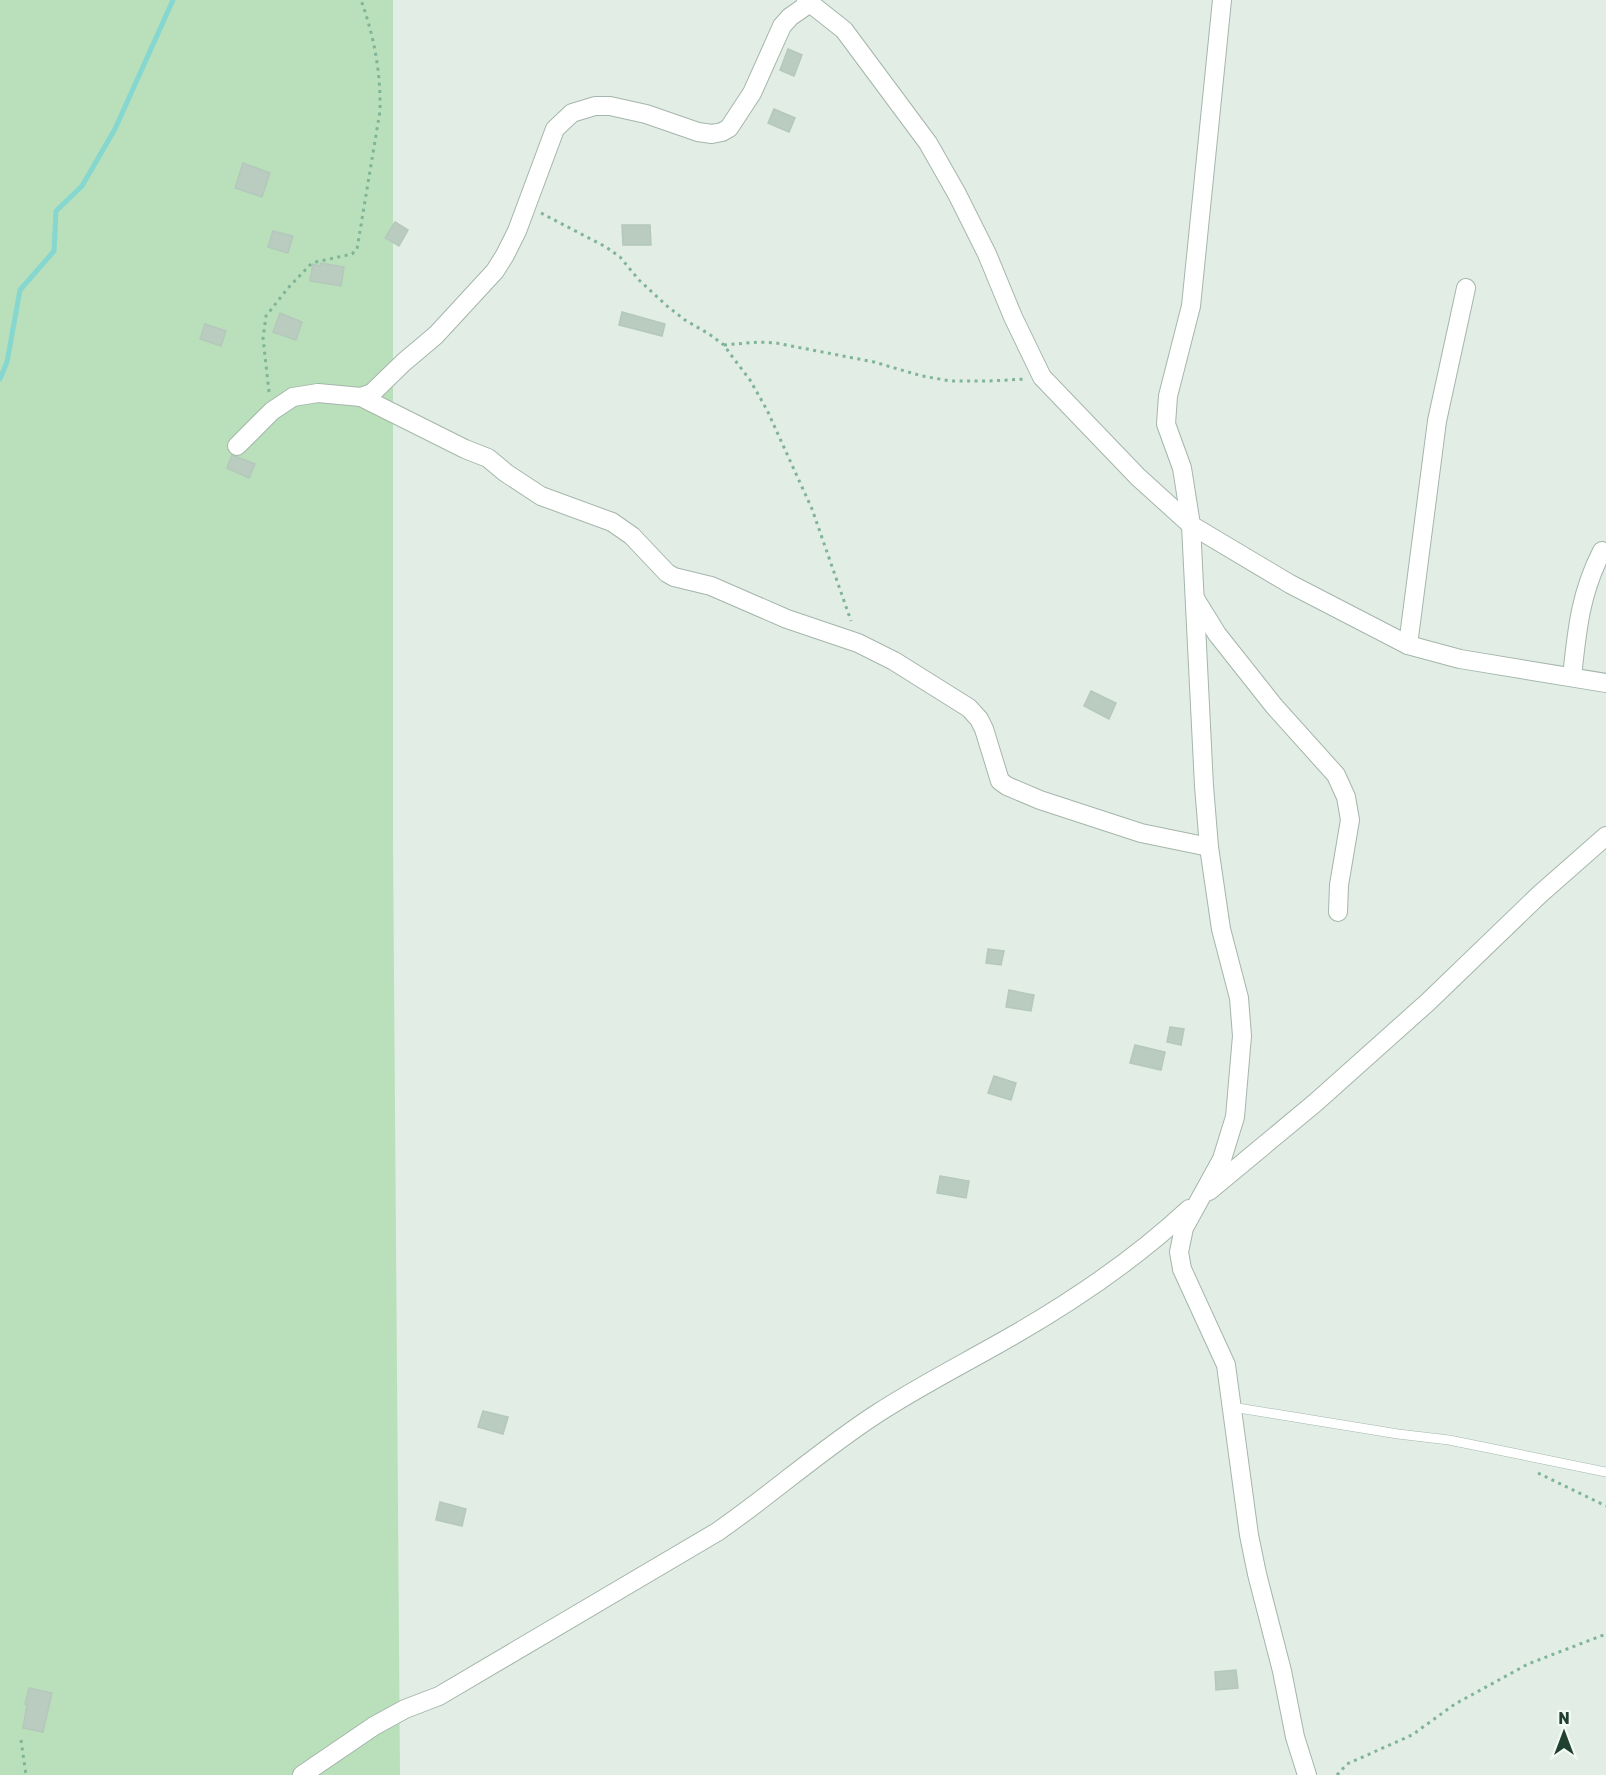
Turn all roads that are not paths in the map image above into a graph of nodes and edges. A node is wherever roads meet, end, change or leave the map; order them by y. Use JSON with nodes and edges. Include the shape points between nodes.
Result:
{"nodes":[{"id":1,"x":1222,"y":0,"type":"edge"},
{"id":2,"x":813,"y":3,"type":"edge"},
{"id":3,"x":1466,"y":288,"type":"dead end"},
{"id":4,"x":361,"y":397,"type":"junction"},
{"id":5,"x":237,"y":446,"type":"dead end"},
{"id":6,"x":1191,"y":525,"type":"junction"},
{"id":7,"x":1602,"y":551,"type":"dead end"},
{"id":8,"x":1196,"y":599,"type":"junction"},
{"id":9,"x":1408,"y":645,"type":"junction"},
{"id":10,"x":1572,"y":677,"type":"junction"},
{"id":11,"x":1606,"y":683,"type":"edge"},
{"id":12,"x":1606,"y":836,"type":"edge"},
{"id":13,"x":1209,"y":847,"type":"junction"},
{"id":14,"x":1338,"y":912,"type":"dead end"},
{"id":15,"x":1202,"y":1197,"type":"junction"},
{"id":16,"x":1232,"y":1407,"type":"junction"},
{"id":17,"x":1606,"y":1472,"type":"edge"},
{"id":18,"x":313,"y":1772,"type":"edge"},
{"id":19,"x":1307,"y":1775,"type":"edge"}],
"edges":[{"from":1,"to":6,"type":"street","via":[[1191,306],[1166,412],[1168,431],[1182,468]]},
{"from":2,"to":4,"type":"street","via":[[782,26],[752,93],[723,132],[698,132],[610,106],[572,113],[555,129],[517,231],[495,271],[436,335],[372,393]]},
{"from":2,"to":6,"type":"street","via":[[844,30],[928,143],[987,254],[1042,377],[1138,477]]},
{"from":3,"to":9,"type":"street","via":[[1437,421]]},
{"from":4,"to":5,"type":"street","via":[[293,397],[272,411]]},
{"from":4,"to":13,"type":"street","via":[[488,458],[541,496],[612,522],[674,577],[711,586],[858,643],[894,661],[969,708],[979,719],[1000,781],[1007,786],[1141,833]]},
{"from":6,"to":8,"type":"street"},
{"from":6,"to":9,"type":"street","via":[[1290,584]]},
{"from":7,"to":10,"type":"street","via":[[1584,594]]},
{"from":8,"to":13,"type":"street"},
{"from":8,"to":14,"type":"street","via":[[1217,634],[1274,706],[1336,775],[1346,797],[1350,820]]},
{"from":9,"to":10,"type":"street","via":[[1460,659]]},
{"from":10,"to":11,"type":"street"},
{"from":12,"to":15,"type":"street","via":[[1315,1103]]},
{"from":13,"to":15,"type":"street","via":[[1216,901],[1239,998],[1242,1036],[1234,1117],[1222,1159]]},
{"from":15,"to":16,"type":"street","via":[[1184,1228],[1180,1261],[1226,1365]]},
{"from":15,"to":18,"type":"street","via":[[1101,1281],[877,1414],[717,1532],[439,1696],[374,1726]]},
{"from":16,"to":17,"type":"lane","via":[[1449,1440]]},
{"from":16,"to":19,"type":"street","via":[[1257,1574]]}]}
